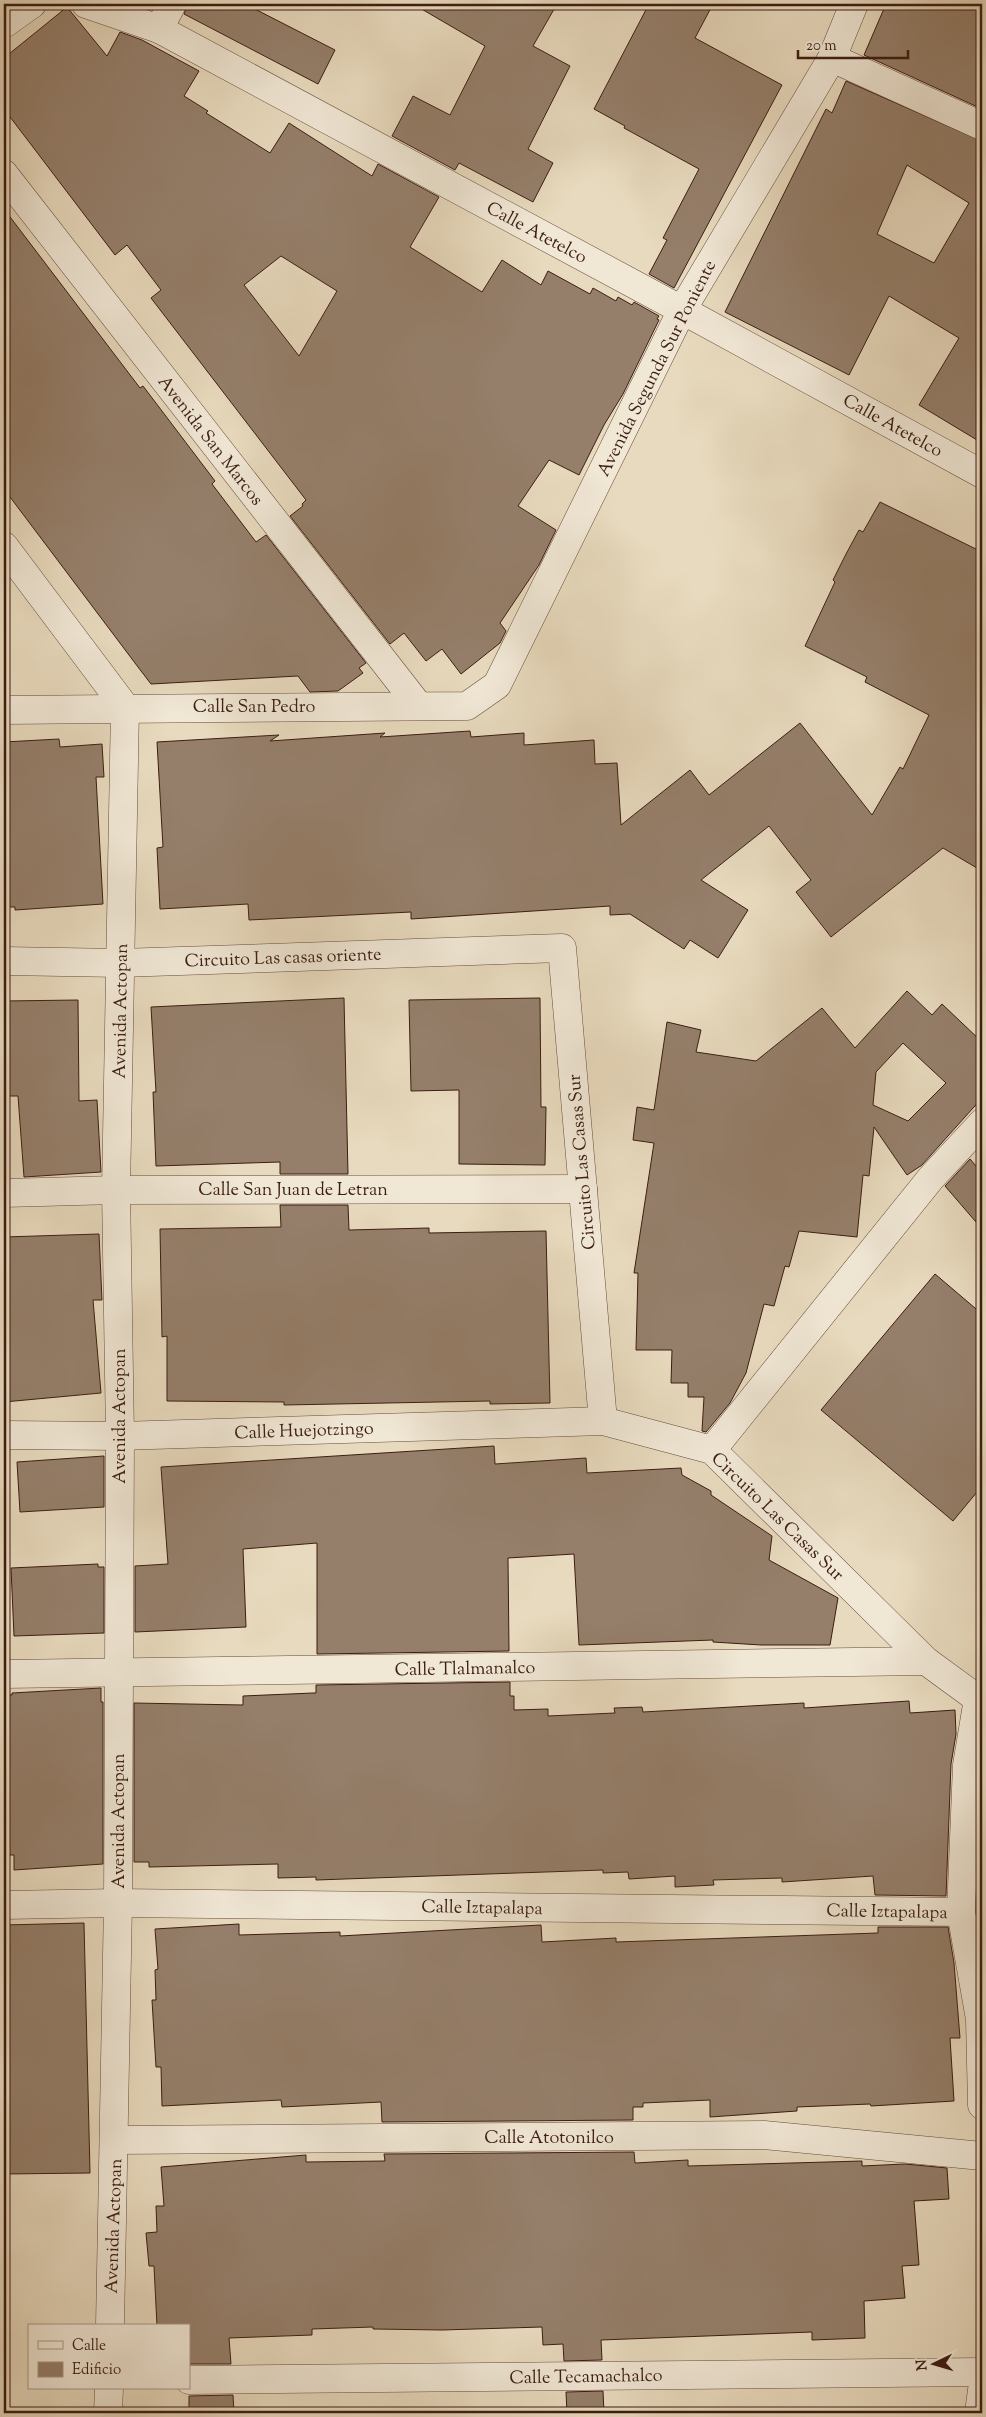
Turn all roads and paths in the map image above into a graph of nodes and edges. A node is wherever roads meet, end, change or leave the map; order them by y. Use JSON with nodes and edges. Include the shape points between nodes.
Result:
{"nodes":[{"id":1,"x":32,"y":4,"type":"edge"},
{"id":2,"x":86,"y":4,"type":"edge"},
{"id":3,"x":172,"y":4,"type":"edge"},
{"id":4,"x":854,"y":4,"type":"edge"},
{"id":5,"x":4,"y":24,"type":"edge"},
{"id":6,"x":159,"y":29,"type":"junction"},
{"id":7,"x":832,"y":58,"type":"junction"},
{"id":8,"x":982,"y":126,"type":"edge"},
{"id":9,"x":4,"y":174,"type":"edge"},
{"id":10,"x":682,"y":310,"type":"junction"},
{"id":11,"x":982,"y":474,"type":"edge"},
{"id":12,"x":4,"y":546,"type":"edge"},
{"id":13,"x":497,"y":685,"type":"joint"},
{"id":14,"x":418,"y":705,"type":"junction"},
{"id":15,"x":125,"y":707,"type":"junction"},
{"id":16,"x":4,"y":710,"type":"edge"},
{"id":17,"x":562,"y":948,"type":"joint"},
{"id":18,"x":4,"y":961,"type":"edge"},
{"id":19,"x":120,"y":963,"type":"junction"},
{"id":20,"x":982,"y":1123,"type":"edge"},
{"id":21,"x":583,"y":1189,"type":"junction"},
{"id":22,"x":116,"y":1190,"type":"junction"},
{"id":23,"x":4,"y":1192,"type":"edge"},
{"id":24,"x":603,"y":1421,"type":"junction"},
{"id":25,"x":4,"y":1435,"type":"edge"},
{"id":26,"x":120,"y":1436,"type":"junction"},
{"id":27,"x":712,"y":1450,"type":"junction"},
{"id":28,"x":926,"y":1661,"type":"junction"},
{"id":29,"x":118,"y":1673,"type":"junction"},
{"id":30,"x":4,"y":1674,"type":"edge"},
{"id":31,"x":118,"y":1903,"type":"junction"},
{"id":32,"x":4,"y":1905,"type":"edge"},
{"id":33,"x":961,"y":1912,"type":"junction"},
{"id":34,"x":982,"y":2105,"type":"edge"},
{"id":35,"x":115,"y":2140,"type":"junction"},
{"id":36,"x":982,"y":2156,"type":"edge"},
{"id":37,"x":110,"y":2324,"type":"edge"},
{"id":38,"x":982,"y":2372,"type":"edge"},
{"id":39,"x":190,"y":2380,"type":"edge"},
{"id":40,"x":108,"y":2390,"type":"edge"},
{"id":41,"x":982,"y":2390,"type":"edge"},
{"id":42,"x":108,"y":2413,"type":"edge"},
{"id":43,"x":979,"y":2413,"type":"edge"}],
"edges":[{"from":1,"to":5,"type":"street"},
{"from":2,"to":6,"type":"street","name":"Calle Atetelco"},
{"from":3,"to":6,"type":"street"},
{"from":4,"to":7,"type":"street","name":"Avenida Segunda Sur Poniente"},
{"from":6,"to":10,"type":"street","name":"Calle Atetelco"},
{"from":7,"to":8,"type":"street"},
{"from":7,"to":10,"type":"street","name":"Avenida Segunda Sur Poniente"},
{"from":9,"to":14,"type":"street","name":"Avenida San Marcos"},
{"from":10,"to":11,"type":"street","name":"Calle Atetelco"},
{"from":10,"to":13,"type":"street","name":"Avenida Segunda Sur Poniente"},
{"from":12,"to":15,"type":"street"},
{"from":13,"to":14,"type":"street","name":"Calle San Pedro","via":[[467,706]]},
{"from":14,"to":15,"type":"street","name":"Calle San Pedro"},
{"from":15,"to":16,"type":"street","name":"Calle San Pedro"},
{"from":15,"to":19,"type":"street","name":"Avenida Actopan"},
{"from":17,"to":19,"type":"street","name":"Circuito Las casas oriente"},
{"from":17,"to":21,"type":"street","name":"Circuito Las Casas Sur"},
{"from":18,"to":19,"type":"street","name":"Circuito Las casas oriente"},
{"from":19,"to":22,"type":"street","name":"Avenida Actopan"},
{"from":20,"to":27,"type":"street","via":[[931,1178]]},
{"from":21,"to":22,"type":"street","name":"Calle San Juan de Letran"},
{"from":21,"to":24,"type":"street","name":"Circuito Las Casas Sur"},
{"from":22,"to":23,"type":"street","name":"Calle San Juan de Letran"},
{"from":22,"to":26,"type":"street","name":"Avenida Actopan"},
{"from":24,"to":26,"type":"street","name":"Calle Huejotzingo"},
{"from":24,"to":27,"type":"street","name":"Circuito Las Casas Sur"},
{"from":25,"to":26,"type":"street","name":"Calle Huejotzingo"},
{"from":26,"to":29,"type":"street","name":"Avenida Actopan"},
{"from":27,"to":28,"type":"street","name":"Circuito Las Casas Sur"},
{"from":28,"to":29,"type":"street","name":"Calle Tlalmanalco"},
{"from":28,"to":33,"type":"street","name":"Circuito Las Casas Sur","via":[[978,1699],[967,1765]]},
{"from":29,"to":30,"type":"street","name":"Calle Tlalmanalco"},
{"from":29,"to":31,"type":"street","name":"Avenida Actopan"},
{"from":31,"to":32,"type":"street","name":"Calle Iztapalapa"},
{"from":31,"to":33,"type":"street","name":"Calle Iztapalapa"},
{"from":31,"to":35,"type":"street","name":"Avenida Actopan"},
{"from":33,"to":34,"type":"street","name":"Circuito Las Casas Sur","via":[[980,2019]]},
{"from":35,"to":36,"type":"street","name":"Calle Atotonilco","via":[[764,2135]]},
{"from":35,"to":37,"type":"street","name":"Avenida Actopan"},
{"from":38,"to":39,"type":"street","name":"Calle Tecamachalco"},
{"from":40,"to":42,"type":"street"},
{"from":41,"to":43,"type":"street"}]}
